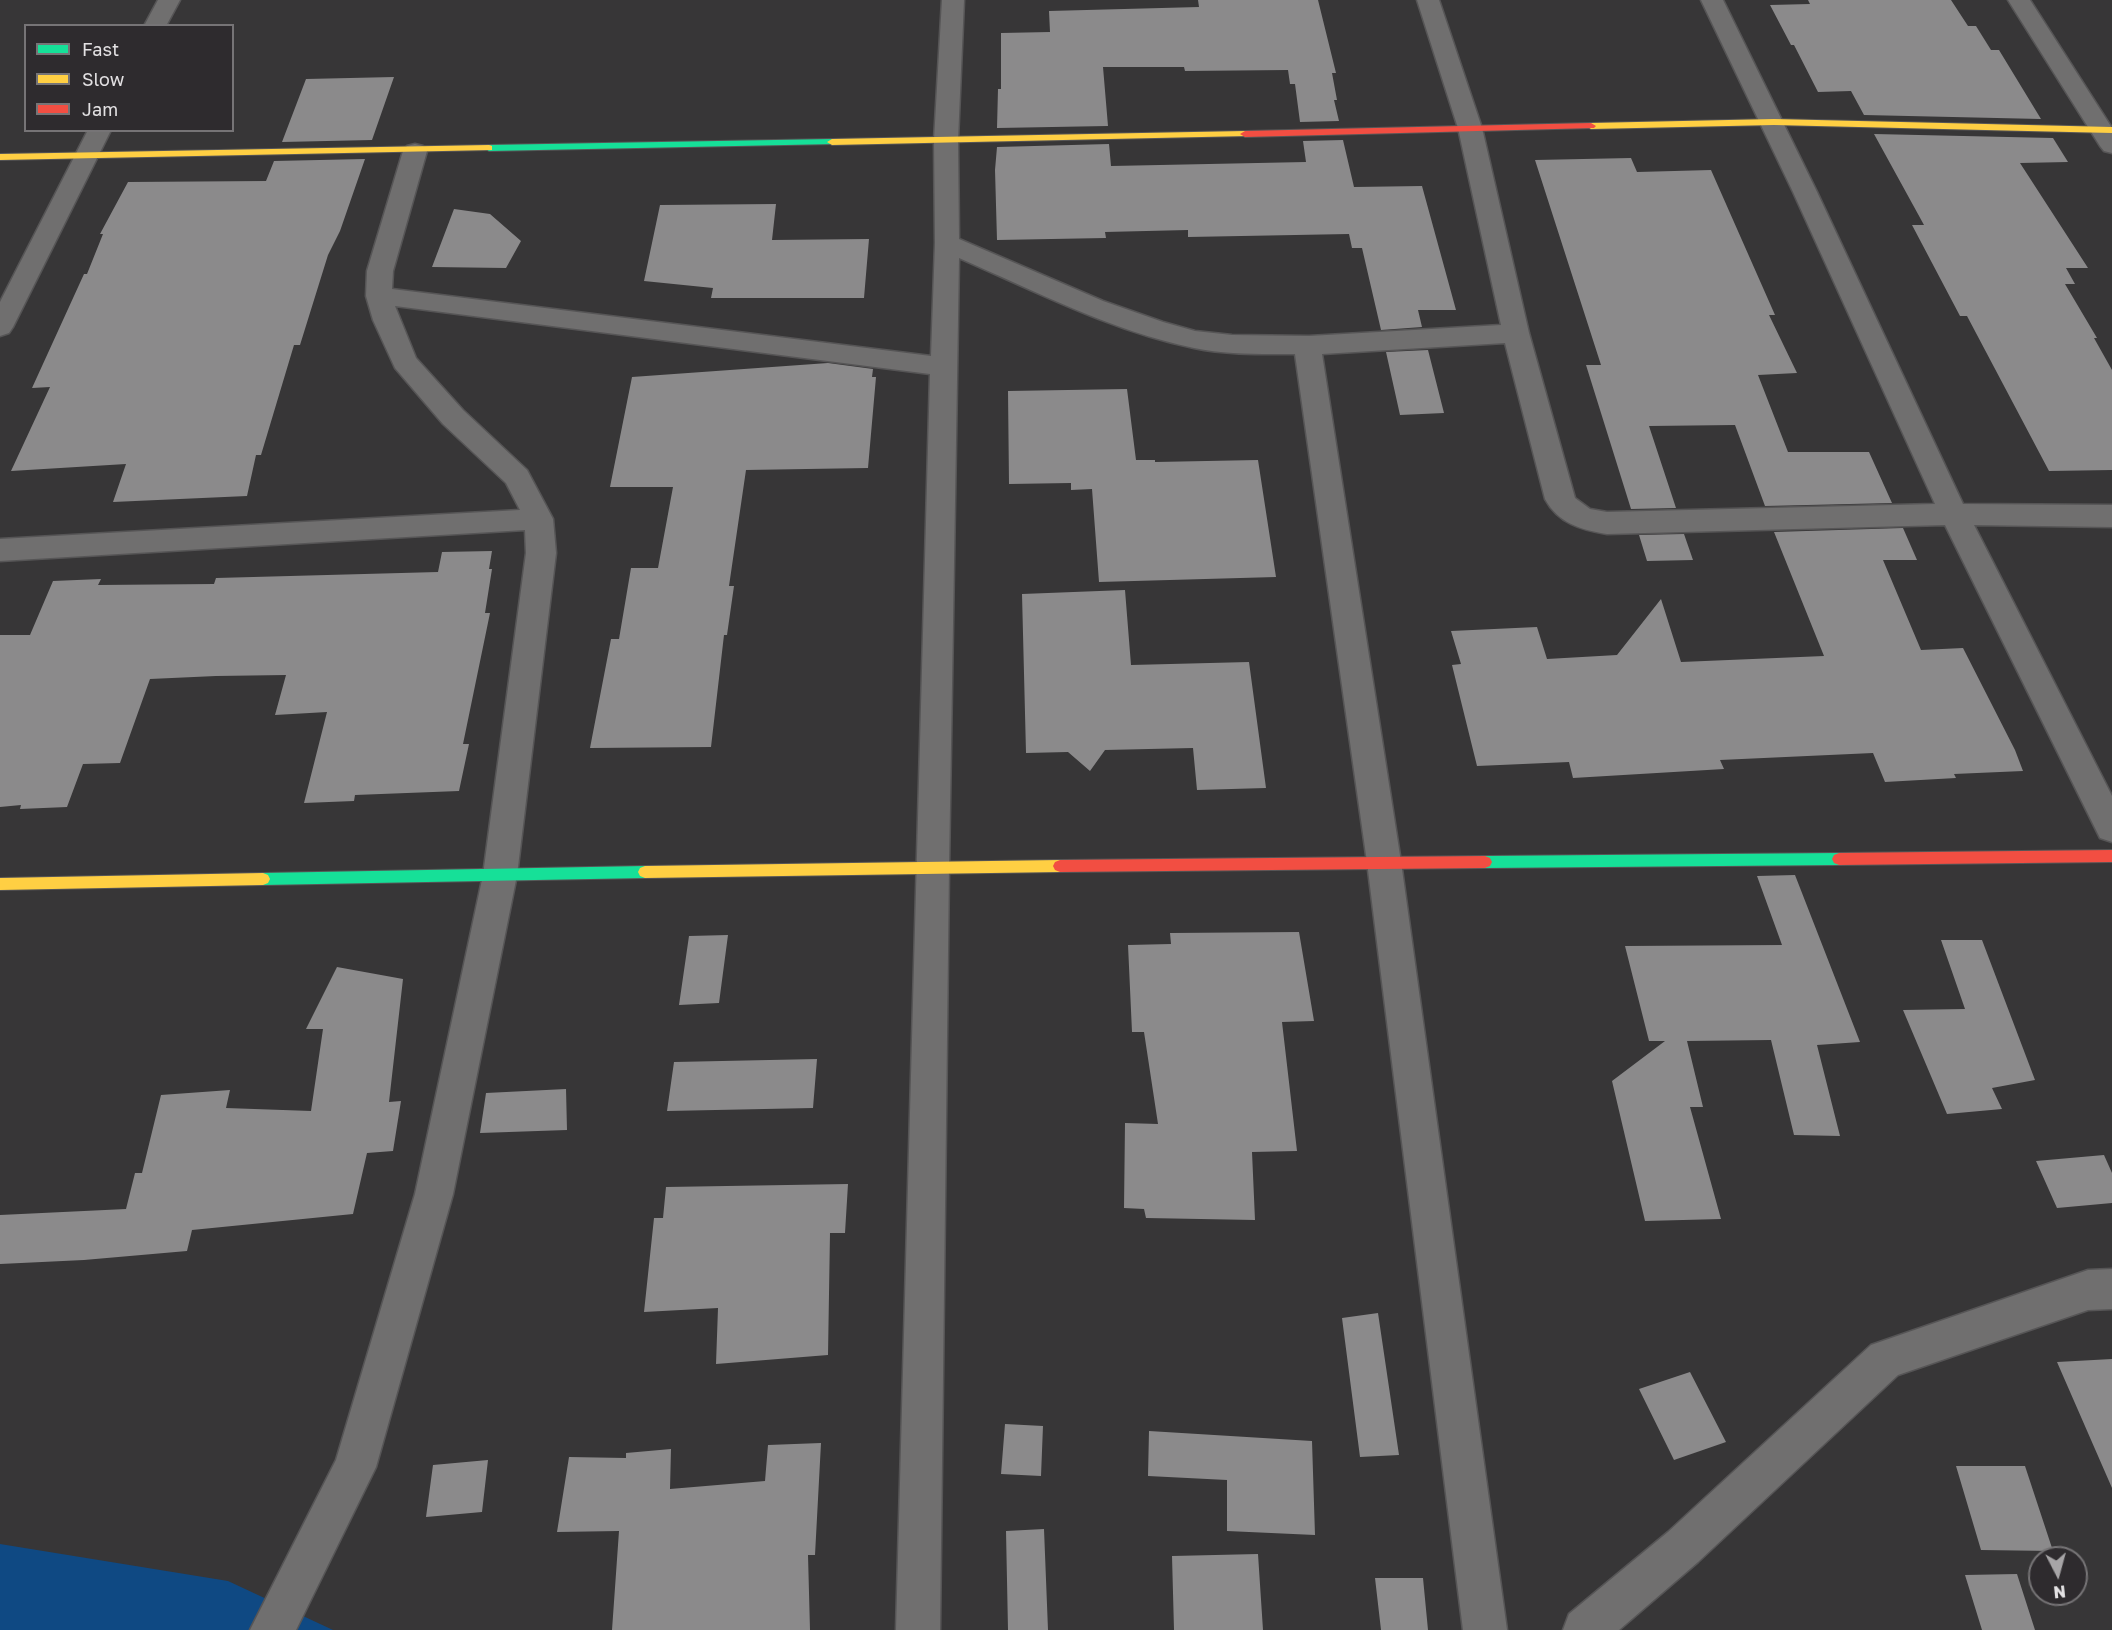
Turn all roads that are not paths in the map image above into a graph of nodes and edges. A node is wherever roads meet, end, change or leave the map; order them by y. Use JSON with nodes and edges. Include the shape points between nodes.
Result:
{"nodes":[{"id":1,"x":169,"y":0,"type":"edge"},
{"id":2,"x":953,"y":0,"type":"edge"},
{"id":3,"x":1428,"y":0,"type":"edge"},
{"id":4,"x":1712,"y":0,"type":"edge"},
{"id":5,"x":2019,"y":0,"type":"edge"},
{"id":6,"x":156,"y":24,"type":"edge"},
{"id":7,"x":1774,"y":122,"type":"junction"},
{"id":8,"x":1470,"y":128,"type":"junction"},
{"id":9,"x":99,"y":132,"type":"edge"},
{"id":10,"x":2108,"y":135,"type":"edge"},
{"id":11,"x":946,"y":140,"type":"junction"},
{"id":12,"x":415,"y":151,"type":"junction"},
{"id":13,"x":86,"y":156,"type":"junction"},
{"id":14,"x":0,"y":157,"type":"edge"},
{"id":15,"x":947,"y":243,"type":"junction"},
{"id":16,"x":379,"y":296,"type":"junction"},
{"id":17,"x":0,"y":327,"type":"edge"},
{"id":18,"x":1516,"y":333,"type":"junction"},
{"id":19,"x":1307,"y":345,"type":"junction"},
{"id":20,"x":944,"y":367,"type":"junction"},
{"id":21,"x":1954,"y":514,"type":"junction"},
{"id":22,"x":2112,"y":516,"type":"edge"},
{"id":23,"x":539,"y":519,"type":"junction"},
{"id":24,"x":0,"y":550,"type":"edge"},
{"id":25,"x":2112,"y":828,"type":"edge"},
{"id":26,"x":2112,"y":856,"type":"edge"},
{"id":27,"x":1384,"y":862,"type":"junction"},
{"id":28,"x":932,"y":867,"type":"junction"},
{"id":29,"x":500,"y":875,"type":"junction"},
{"id":30,"x":0,"y":884,"type":"edge"},
{"id":31,"x":2112,"y":1289,"type":"edge"},
{"id":32,"x":272,"y":1630,"type":"edge"},
{"id":33,"x":918,"y":1630,"type":"edge"},
{"id":34,"x":1485,"y":1630,"type":"edge"},
{"id":35,"x":1585,"y":1630,"type":"edge"}],
"edges":[{"from":1,"to":6,"type":"street"},
{"from":2,"to":11,"type":"street"},
{"from":3,"to":8,"type":"street"},
{"from":4,"to":7,"type":"street"},
{"from":5,"to":10,"type":"street"},
{"from":7,"to":8,"type":"street"},
{"from":7,"to":10,"type":"street"},
{"from":7,"to":21,"type":"street"},
{"from":8,"to":11,"type":"street"},
{"from":8,"to":18,"type":"street"},
{"from":9,"to":13,"type":"street"},
{"from":11,"to":12,"type":"street"},
{"from":11,"to":15,"type":"street"},
{"from":12,"to":13,"type":"street"},
{"from":12,"to":16,"type":"street","via":[[381,271]]},
{"from":13,"to":14,"type":"street"},
{"from":13,"to":17,"type":"street"},
{"from":15,"to":19,"type":"street","via":[[1130,320],[1186,338]]},
{"from":15,"to":20,"type":"street"},
{"from":16,"to":20,"type":"street"},
{"from":16,"to":23,"type":"street","via":[[404,362],[453,417],[517,477]]},
{"from":18,"to":19,"type":"street"},
{"from":18,"to":21,"type":"street","via":[[1559,499],[1583,520],[1606,524]]},
{"from":19,"to":27,"type":"street"},
{"from":20,"to":28,"type":"street"},
{"from":21,"to":22,"type":"street"},
{"from":21,"to":25,"type":"street"},
{"from":23,"to":24,"type":"street"},
{"from":23,"to":29,"type":"street","via":[[541,553]]},
{"from":26,"to":27,"type":"street"},
{"from":27,"to":28,"type":"street"},
{"from":27,"to":34,"type":"street"},
{"from":28,"to":29,"type":"street"},
{"from":28,"to":33,"type":"street"},
{"from":29,"to":30,"type":"street"},
{"from":29,"to":32,"type":"street","via":[[434,1194],[355,1467]]},
{"from":31,"to":35,"type":"street","via":[[2088,1290],[1885,1359],[1683,1547]]}]}
